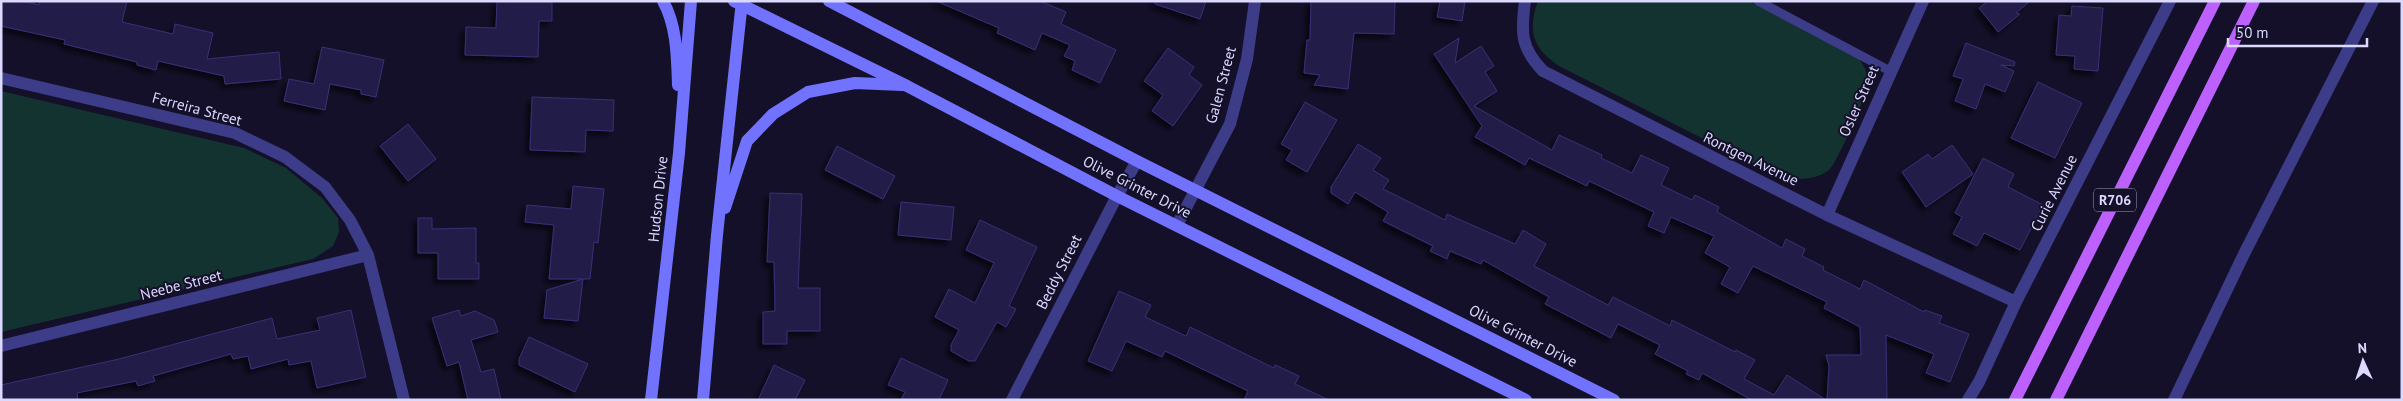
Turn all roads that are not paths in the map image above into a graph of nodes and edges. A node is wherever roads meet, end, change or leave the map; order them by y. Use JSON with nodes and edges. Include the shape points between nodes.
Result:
{"nodes":[{"id":1,"x":663,"y":1,"type":"edge"},
{"id":2,"x":691,"y":1,"type":"edge"},
{"id":3,"x":829,"y":1,"type":"edge"},
{"id":4,"x":841,"y":1,"type":"edge"},
{"id":5,"x":1255,"y":1,"type":"edge"},
{"id":6,"x":1525,"y":1,"type":"edge"},
{"id":7,"x":1758,"y":1,"type":"edge"},
{"id":8,"x":1923,"y":1,"type":"edge"},
{"id":9,"x":2170,"y":1,"type":"edge"},
{"id":10,"x":2215,"y":1,"type":"edge"},
{"id":11,"x":2254,"y":1,"type":"edge"},
{"id":12,"x":2373,"y":1,"type":"edge"},
{"id":13,"x":739,"y":2,"type":"edge"},
{"id":14,"x":868,"y":22,"type":"junction"},
{"id":15,"x":1890,"y":71,"type":"junction"},
{"id":16,"x":1,"y":78,"type":"edge"},
{"id":17,"x":907,"y":86,"type":"junction"},
{"id":18,"x":680,"y":153,"type":"junction"},
{"id":19,"x":1137,"y":161,"type":"junction"},
{"id":20,"x":1196,"y":190,"type":"junction"},
{"id":21,"x":1116,"y":196,"type":"junction"},
{"id":22,"x":1827,"y":215,"type":"junction"},
{"id":23,"x":1177,"y":225,"type":"junction"},
{"id":24,"x":717,"y":235,"type":"junction"},
{"id":25,"x":368,"y":255,"type":"junction"},
{"id":26,"x":2016,"y":302,"type":"junction"},
{"id":27,"x":1,"y":346,"type":"edge"},
{"id":28,"x":404,"y":400,"type":"edge"},
{"id":29,"x":651,"y":400,"type":"edge"},
{"id":30,"x":703,"y":400,"type":"edge"},
{"id":31,"x":1012,"y":400,"type":"edge"},
{"id":32,"x":1526,"y":400,"type":"edge"},
{"id":33,"x":1614,"y":400,"type":"edge"},
{"id":34,"x":1968,"y":400,"type":"edge"},
{"id":35,"x":2015,"y":400,"type":"edge"},
{"id":36,"x":2056,"y":400,"type":"edge"},
{"id":37,"x":2174,"y":400,"type":"edge"}],
"edges":[{"from":1,"to":18,"type":"street","via":[[676,48]]},
{"from":2,"to":18,"type":"street","name":"Hudson Drive"},
{"from":3,"to":14,"type":"street","name":"Olive Grinter Drive"},
{"from":4,"to":14,"type":"street"},
{"from":5,"to":20,"type":"street","name":"Galen Street","via":[[1247,59],[1230,124]]},
{"from":6,"to":22,"type":"street","name":"Rontgen Avenue","via":[[1524,42],[1544,71]]},
{"from":7,"to":15,"type":"lane"},
{"from":8,"to":15,"type":"street","name":"Osler Street"},
{"from":9,"to":26,"type":"street","name":"Curie Avenue"},
{"from":10,"to":35,"type":"main road","number":"R706"},
{"from":11,"to":36,"type":"main road","number":"R706"},
{"from":12,"to":37,"type":"street","via":[[2244,254]]},
{"from":13,"to":17,"type":"street","name":"Olive Grinter Drive"},
{"from":13,"to":24,"type":"street"},
{"from":14,"to":19,"type":"street","name":"Olive Grinter Drive"},
{"from":15,"to":22,"type":"street","name":"Osler Street"},
{"from":16,"to":25,"type":"street","name":"Ferreira Street","via":[[235,133],[286,157],[325,186],[350,220]]},
{"from":17,"to":21,"type":"street","name":"Olive Grinter Drive"},
{"from":17,"to":24,"type":"street","via":[[855,83],[808,92],[773,114],[747,141]]},
{"from":18,"to":29,"type":"street","name":"Hudson Drive"},
{"from":19,"to":20,"type":"street","name":"Olive Grinter Drive"},
{"from":19,"to":21,"type":"street","name":"Beddy Street"},
{"from":20,"to":23,"type":"street","name":"Galen Street"},
{"from":20,"to":33,"type":"street","name":"Olive Grinter Drive"},
{"from":21,"to":23,"type":"street","name":"Olive Grinter Drive"},
{"from":21,"to":31,"type":"street","name":"Beddy Street"},
{"from":22,"to":26,"type":"street","name":"Rontgen Avenue"},
{"from":23,"to":32,"type":"street","name":"Olive Grinter Drive"},
{"from":24,"to":30,"type":"street"},
{"from":25,"to":27,"type":"street","name":"Neebe Street"},
{"from":25,"to":28,"type":"street","name":"Ferreira Street"},
{"from":26,"to":34,"type":"street","name":"Curie Avenue"}]}
